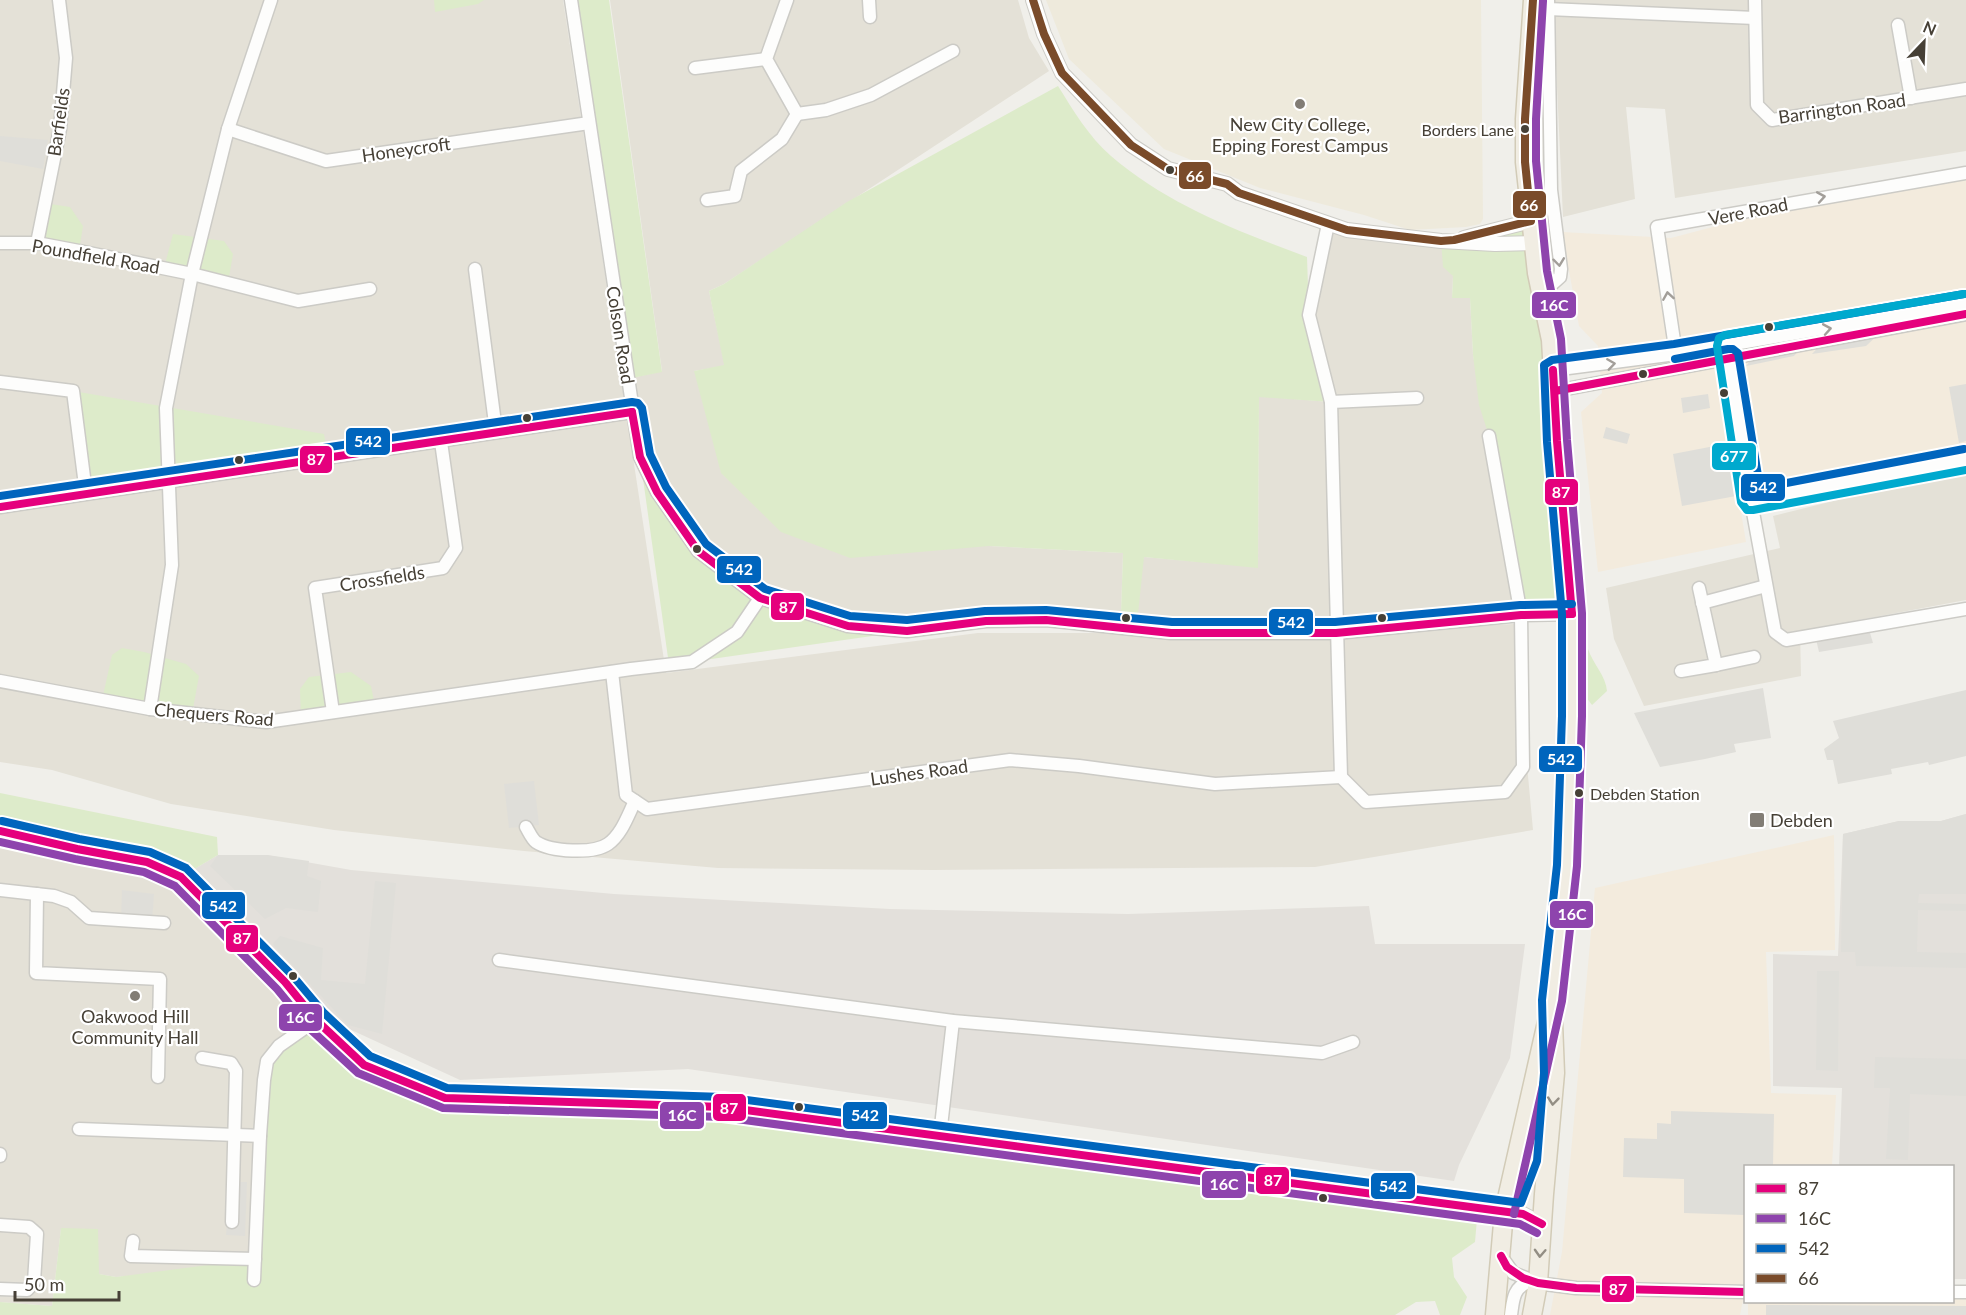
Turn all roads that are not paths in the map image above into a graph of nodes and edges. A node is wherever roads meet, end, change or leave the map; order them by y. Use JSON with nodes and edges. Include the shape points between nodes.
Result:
{"nodes":[{"id":1,"x":59,"y":0,"type":"edge"},
{"id":2,"x":271,"y":0,"type":"edge"},
{"id":3,"x":571,"y":0,"type":"edge"},
{"id":4,"x":787,"y":0,"type":"edge"},
{"id":5,"x":869,"y":0,"type":"edge"},
{"id":6,"x":1033,"y":0,"type":"edge"},
{"id":7,"x":1755,"y":0,"type":"edge"},
{"id":8,"x":1543,"y":3,"type":"edge"},
{"id":9,"x":870,"y":17,"type":"dead end"},
{"id":10,"x":1755,"y":18,"type":"junction"},
{"id":11,"x":1898,"y":25,"type":"dead end"},
{"id":12,"x":953,"y":51,"type":"dead end"},
{"id":13,"x":766,"y":59,"type":"junction"},
{"id":14,"x":694,"y":68,"type":"dead end"},
{"id":15,"x":1966,"y":89,"type":"edge"},
{"id":16,"x":1911,"y":98,"type":"junction"},
{"id":17,"x":797,"y":114,"type":"junction"},
{"id":18,"x":589,"y":123,"type":"junction"},
{"id":19,"x":228,"y":129,"type":"junction"},
{"id":20,"x":1966,"y":173,"type":"edge"},
{"id":21,"x":707,"y":200,"type":"dead end"},
{"id":22,"x":1531,"y":222,"type":"junction"},
{"id":23,"x":1328,"y":224,"type":"junction"},
{"id":24,"x":1454,"y":240,"type":"junction"},
{"id":25,"x":0,"y":243,"type":"edge"},
{"id":26,"x":37,"y":243,"type":"junction"},
{"id":27,"x":1535,"y":243,"type":"junction"},
{"id":28,"x":475,"y":269,"type":"dead end"},
{"id":29,"x":192,"y":274,"type":"junction"},
{"id":30,"x":370,"y":289,"type":"dead end"},
{"id":31,"x":1541,"y":294,"type":"junction"},
{"id":32,"x":1966,"y":304,"type":"edge"},
{"id":33,"x":1966,"y":314,"type":"edge"},
{"id":34,"x":1727,"y":345,"type":"junction"},
{"id":35,"x":1676,"y":354,"type":"junction"},
{"id":36,"x":1729,"y":358,"type":"junction"},
{"id":37,"x":1553,"y":370,"type":"junction"},
{"id":38,"x":0,"y":382,"type":"edge"},
{"id":39,"x":1555,"y":390,"type":"junction"},
{"id":40,"x":1417,"y":398,"type":"dead end"},
{"id":41,"x":1330,"y":402,"type":"junction"},
{"id":42,"x":632,"y":412,"type":"junction"},
{"id":43,"x":496,"y":431,"type":"junction"},
{"id":44,"x":1489,"y":436,"type":"dead end"},
{"id":45,"x":441,"y":442,"type":"junction"},
{"id":46,"x":1966,"y":459,"type":"edge"},
{"id":47,"x":168,"y":480,"type":"junction"},
{"id":48,"x":86,"y":493,"type":"junction"},
{"id":49,"x":1750,"y":500,"type":"junction"},
{"id":50,"x":0,"y":507,"type":"edge"},
{"id":51,"x":1766,"y":586,"type":"junction"},
{"id":52,"x":1699,"y":588,"type":"dead end"},
{"id":53,"x":759,"y":598,"type":"junction"},
{"id":54,"x":1702,"y":603,"type":"junction"},
{"id":55,"x":1966,"y":609,"type":"edge"},
{"id":56,"x":1572,"y":614,"type":"junction"},
{"id":57,"x":1521,"y":615,"type":"junction"},
{"id":58,"x":1336,"y":633,"type":"junction"},
{"id":59,"x":1754,"y":657,"type":"dead end"},
{"id":60,"x":1716,"y":665,"type":"junction"},
{"id":61,"x":1681,"y":671,"type":"dead end"},
{"id":62,"x":612,"y":672,"type":"junction"},
{"id":63,"x":0,"y":681,"type":"edge"},
{"id":64,"x":150,"y":709,"type":"junction"},
{"id":65,"x":333,"y":712,"type":"junction"},
{"id":66,"x":1341,"y":777,"type":"junction"},
{"id":67,"x":635,"y":801,"type":"junction"},
{"id":68,"x":526,"y":827,"type":"dead end"},
{"id":69,"x":0,"y":831,"type":"edge"},
{"id":70,"x":0,"y":890,"type":"edge"},
{"id":71,"x":37,"y":894,"type":"junction"},
{"id":72,"x":164,"y":923,"type":"dead end"},
{"id":73,"x":499,"y":960,"type":"dead end"},
{"id":74,"x":1552,"y":1000,"type":"junction"},
{"id":75,"x":316,"y":1020,"type":"junction"},
{"id":76,"x":953,"y":1021,"type":"junction"},
{"id":77,"x":1353,"y":1042,"type":"dead end"},
{"id":78,"x":202,"y":1058,"type":"dead end"},
{"id":79,"x":158,"y":1077,"type":"dead end"},
{"id":80,"x":79,"y":1129,"type":"dead end"},
{"id":81,"x":233,"y":1135,"type":"junction"},
{"id":82,"x":940,"y":1135,"type":"junction"},
{"id":83,"x":260,"y":1136,"type":"junction"},
{"id":84,"x":1547,"y":1162,"type":"junction"},
{"id":85,"x":1504,"y":1212,"type":"junction"},
{"id":86,"x":1523,"y":1214,"type":"junction"},
{"id":87,"x":232,"y":1222,"type":"dead end"},
{"id":88,"x":1542,"y":1224,"type":"junction"},
{"id":89,"x":0,"y":1225,"type":"edge"},
{"id":90,"x":133,"y":1241,"type":"dead end"},
{"id":91,"x":1501,"y":1256,"type":"junction"},
{"id":92,"x":255,"y":1259,"type":"junction"},
{"id":93,"x":254,"y":1280,"type":"dead end"},
{"id":94,"x":1538,"y":1282,"type":"junction"},
{"id":95,"x":0,"y":1289,"type":"edge"},
{"id":96,"x":1744,"y":1292,"type":"edge"},
{"id":97,"x":1495,"y":1315,"type":"edge"},
{"id":98,"x":1511,"y":1315,"type":"edge"},
{"id":99,"x":1532,"y":1315,"type":"edge"}],
"edges":[{"from":1,"to":26,"type":"street","name":"Barfields","via":[[66,58],[60,129]]},
{"from":2,"to":19,"type":"street"},
{"from":3,"to":18,"type":"street","name":"Colson Road"},
{"from":4,"to":13,"type":"street"},
{"from":5,"to":9,"type":"street"},
{"from":6,"to":23,"type":"street","via":[[1062,73],[1131,145],[1168,169],[1227,184],[1239,193]]},
{"from":7,"to":10,"type":"street","name":"Barrington Road"},
{"from":8,"to":10,"type":"street"},
{"from":8,"to":22,"type":"main road","via":[[1525,119]]},
{"from":8,"to":31,"type":"street","one_way":true,"via":[[1553,221],[1561,269],[1560,278]]},
{"from":10,"to":16,"type":"street","name":"Barrington Road","via":[[1757,105],[1772,120]]},
{"from":11,"to":16,"type":"street"},
{"from":12,"to":17,"type":"street","via":[[871,95],[826,110]]},
{"from":13,"to":14,"type":"street"},
{"from":13,"to":17,"type":"street"},
{"from":15,"to":16,"type":"street","name":"Barrington Road"},
{"from":17,"to":21,"type":"street","via":[[782,139],[741,171],[735,196]]},
{"from":18,"to":19,"type":"street","name":"Honeycroft","via":[[326,161]]},
{"from":18,"to":42,"type":"street","name":"Colson Road"},
{"from":19,"to":29,"type":"street"},
{"from":35,"to":20,"type":"street","name":"Vere Road","one_way":true,"via":[[1657,226]]},
{"from":22,"to":24,"type":"street"},
{"from":22,"to":27,"type":"main road"},
{"from":23,"to":24,"type":"street","via":[[1347,230]]},
{"from":23,"to":41,"type":"street","via":[[1309,315]]},
{"from":24,"to":27,"type":"street"},
{"from":25,"to":26,"type":"street","name":"Poundfield Road"},
{"from":26,"to":29,"type":"street","name":"Poundfield Road"},
{"from":27,"to":31,"type":"main road"},
{"from":28,"to":43,"type":"street"},
{"from":29,"to":30,"type":"street","name":"Poundfield Road","via":[[298,301]]},
{"from":29,"to":47,"type":"street","via":[[166,408]]},
{"from":31,"to":37,"type":"main road"},
{"from":34,"to":32,"type":"street","one_way":true},
{"from":33,"to":36,"type":"street"},
{"from":34,"to":35,"type":"street"},
{"from":34,"to":36,"type":"street"},
{"from":37,"to":35,"type":"street","one_way":true},
{"from":36,"to":39,"type":"street"},
{"from":36,"to":49,"type":"street"},
{"from":37,"to":39,"type":"main road"},
{"from":38,"to":48,"type":"street","via":[[73,391]]},
{"from":39,"to":56,"type":"main road"},
{"from":40,"to":41,"type":"street"},
{"from":41,"to":58,"type":"street"},
{"from":42,"to":43,"type":"street"},
{"from":42,"to":53,"type":"street","name":"Colson Road","via":[[640,457],[657,492],[698,551]]},
{"from":43,"to":45,"type":"street"},
{"from":44,"to":57,"type":"street"},
{"from":45,"to":47,"type":"street"},
{"from":45,"to":65,"type":"street","name":"Crossfields","via":[[456,548],[443,568],[315,588]]},
{"from":46,"to":49,"type":"street"},
{"from":47,"to":48,"type":"street"},
{"from":47,"to":64,"type":"street","via":[[171,565]]},
{"from":48,"to":50,"type":"street"},
{"from":49,"to":51,"type":"street"},
{"from":51,"to":54,"type":"street"},
{"from":51,"to":55,"type":"street","via":[[1775,632],[1786,640]]},
{"from":52,"to":54,"type":"street"},
{"from":53,"to":58,"type":"street","name":"Colson Road","via":[[848,626],[907,631],[986,621],[1047,620],[1171,633]]},
{"from":53,"to":62,"type":"street","name":"Chequers Road","via":[[737,632],[692,662]]},
{"from":54,"to":60,"type":"street"},
{"from":56,"to":57,"type":"street","name":"Colson Road"},
{"from":56,"to":74,"type":"main road","via":[[1567,866]]},
{"from":57,"to":58,"type":"street","name":"Colson Road"},
{"from":57,"to":66,"type":"street","via":[[1523,767],[1505,792],[1366,802]]},
{"from":58,"to":66,"type":"street"},
{"from":59,"to":60,"type":"street"},
{"from":60,"to":61,"type":"street"},
{"from":62,"to":65,"type":"street","name":"Chequers Road"},
{"from":62,"to":67,"type":"street","via":[[626,795]]},
{"from":63,"to":64,"type":"street","name":"Chequers Road"},
{"from":64,"to":65,"type":"street","name":"Chequers Road","via":[[266,722]]},
{"from":66,"to":67,"type":"street","name":"Lushes Road","via":[[1215,784],[1010,760],[647,809]]},
{"from":67,"to":68,"type":"street","via":[[619,833],[607,845],[577,850],[546,847],[534,841]]},
{"from":69,"to":75,"type":"street","via":[[147,862],[182,877],[285,982]]},
{"from":70,"to":71,"type":"street"},
{"from":71,"to":72,"type":"street","via":[[71,902],[89,918]]},
{"from":71,"to":79,"type":"street","via":[[36,974],[160,979]]},
{"from":73,"to":76,"type":"street"},
{"from":74,"to":84,"type":"main road","one_way":true,"via":[[1556,1073]]},
{"from":74,"to":85,"type":"main road"},
{"from":75,"to":82,"type":"street","via":[[364,1065],[445,1098],[723,1107]]},
{"from":75,"to":83,"type":"street","via":[[279,1046],[267,1061]]},
{"from":76,"to":77,"type":"street","via":[[1322,1053]]},
{"from":76,"to":82,"type":"street"},
{"from":78,"to":81,"type":"street","via":[[231,1063],[236,1071]]},
{"from":80,"to":81,"type":"street"},
{"from":81,"to":83,"type":"street"},
{"from":81,"to":87,"type":"street"},
{"from":82,"to":85,"type":"street"},
{"from":83,"to":92,"type":"street"},
{"from":84,"to":86,"type":"street","via":[[1533,1204]]},
{"from":84,"to":88,"type":"main road"},
{"from":85,"to":86,"type":"street"},
{"from":85,"to":91,"type":"main road"},
{"from":86,"to":88,"type":"street"},
{"from":88,"to":94,"type":"main road","one_way":true},
{"from":89,"to":95,"type":"street","via":[[29,1227],[37,1234],[34,1282],[27,1290]]},
{"from":90,"to":92,"type":"street","via":[[130,1262]]},
{"from":91,"to":94,"type":"street","via":[[1514,1273]]},
{"from":91,"to":97,"type":"main road"},
{"from":92,"to":93,"type":"street"},
{"from":94,"to":96,"type":"street","via":[[1576,1288]]},
{"from":94,"to":98,"type":"street","via":[[1518,1287]]},
{"from":94,"to":99,"type":"main road"}]}
